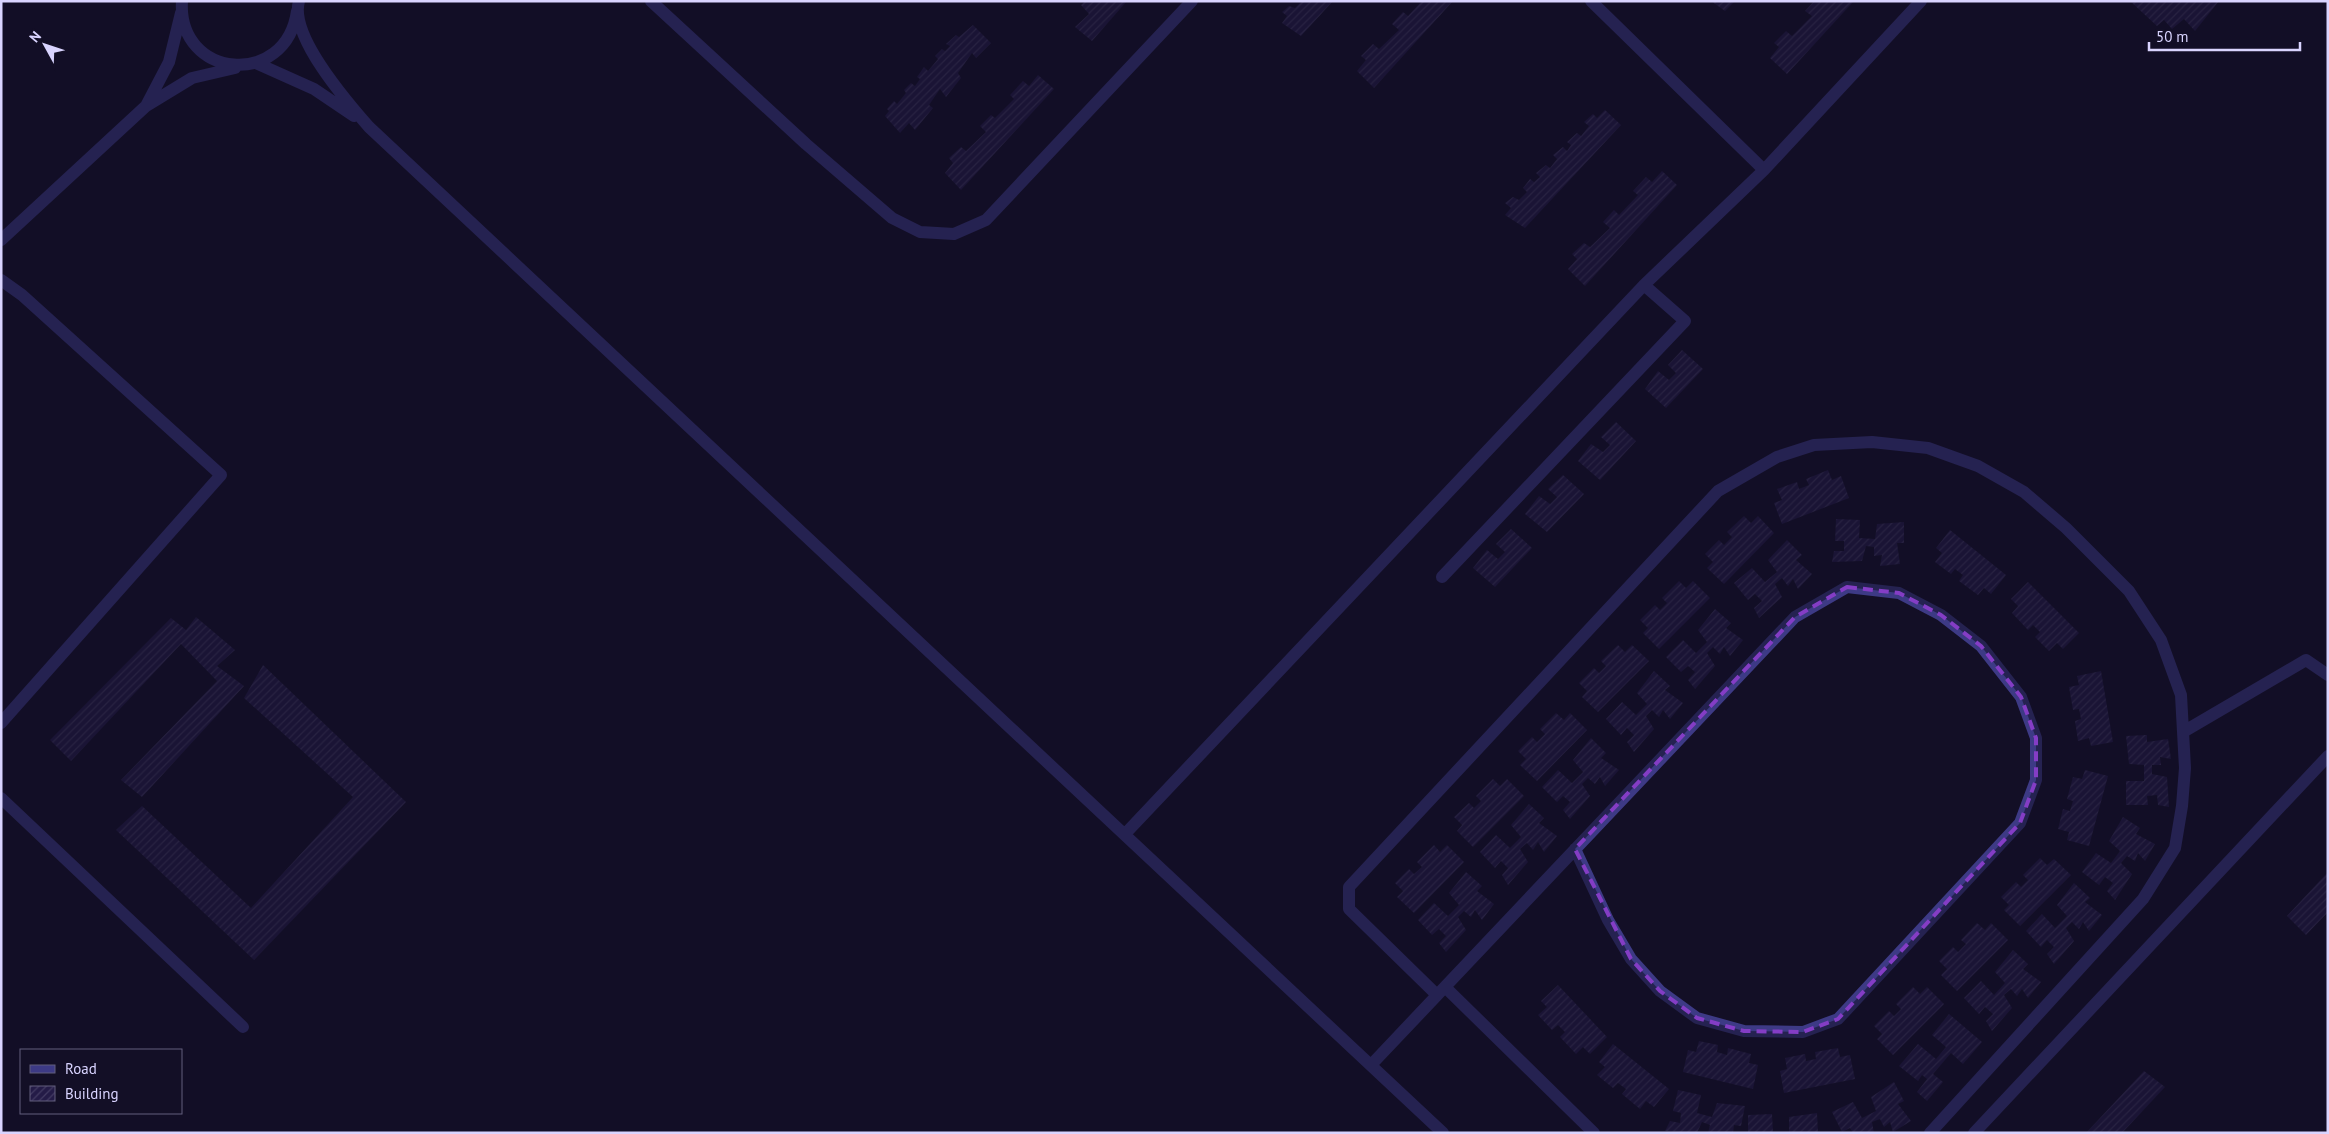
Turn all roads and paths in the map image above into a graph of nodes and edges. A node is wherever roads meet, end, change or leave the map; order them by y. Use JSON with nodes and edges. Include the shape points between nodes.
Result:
{"nodes":[{"id":1,"x":651,"y":1,"type":"edge"},
{"id":2,"x":1192,"y":1,"type":"edge"},
{"id":3,"x":1591,"y":1,"type":"edge"},
{"id":4,"x":1921,"y":1,"type":"edge"},
{"id":5,"x":298,"y":3,"type":"edge"},
{"id":6,"x":181,"y":7,"type":"edge"},
{"id":7,"x":256,"y":63,"type":"junction"},
{"id":8,"x":240,"y":66,"type":"junction"},
{"id":9,"x":146,"y":106,"type":"junction"},
{"id":10,"x":369,"y":127,"type":"junction"},
{"id":11,"x":1764,"y":170,"type":"junction"},
{"id":12,"x":1,"y":240,"type":"edge"},
{"id":13,"x":1,"y":280,"type":"edge"},
{"id":14,"x":1644,"y":285,"type":"junction"},
{"id":15,"x":1442,"y":577,"type":"dead end"},
{"id":16,"x":2328,"y":675,"type":"edge"},
{"id":17,"x":1,"y":723,"type":"edge"},
{"id":18,"x":2183,"y":732,"type":"junction"},
{"id":19,"x":2328,"y":756,"type":"edge"},
{"id":20,"x":1,"y":798,"type":"edge"},
{"id":21,"x":1126,"y":834,"type":"junction"},
{"id":22,"x":1575,"y":850,"type":"junction"},
{"id":23,"x":1441,"y":991,"type":"junction"},
{"id":24,"x":243,"y":1027,"type":"dead end"},
{"id":25,"x":1371,"y":1065,"type":"junction"},
{"id":26,"x":1443,"y":1133,"type":"edge"},
{"id":27,"x":1594,"y":1133,"type":"edge"},
{"id":28,"x":1930,"y":1133,"type":"edge"},
{"id":29,"x":1974,"y":1133,"type":"edge"}],
"edges":[{"from":1,"to":2,"type":"street","via":[[806,144],[892,218],[920,232],[954,234],[986,220]]},
{"from":3,"to":11,"type":"street"},
{"from":4,"to":11,"type":"street"},
{"from":5,"to":7,"type":"street","via":[[295,22],[287,40],[274,54]]},
{"from":5,"to":10,"type":"street","via":[[308,40],[328,79]]},
{"from":6,"to":8,"type":"street","via":[[184,27],[193,44],[207,56]]},
{"from":6,"to":9,"type":"street","via":[[169,62]]},
{"from":7,"to":8,"type":"street"},
{"from":7,"to":10,"type":"street","via":[[314,89]]},
{"from":8,"to":9,"type":"street","via":[[192,78]]},
{"from":9,"to":12,"type":"street"},
{"from":10,"to":21,"type":"street"},
{"from":11,"to":14,"type":"street"},
{"from":13,"to":17,"type":"street","via":[[221,475]]},
{"from":14,"to":15,"type":"street","via":[[1685,321]]},
{"from":14,"to":21,"type":"street"},
{"from":16,"to":18,"type":"street","via":[[2306,660]]},
{"from":18,"to":23,"type":"street","via":[[2181,695],[2161,640],[2129,591],[2066,528],[2024,492],[1978,466],[1928,448],[1872,442],[1814,445],[1777,457],[1718,491],[1349,887],[1348,909]]},
{"from":18,"to":28,"type":"street","via":[[2185,768],[2175,848],[2143,899]]},
{"from":19,"to":29,"type":"street"},
{"from":20,"to":24,"type":"street"},
{"from":21,"to":25,"type":"street"},
{"from":22,"to":22,"type":"street","via":[[1795,616],[1847,588],[1899,593],[1941,615],[1981,646],[2021,697],[2036,738],[2036,780],[2020,823],[1838,1019],[1803,1032],[1744,1031],[1697,1018],[1660,990],[1631,959],[1608,920]]},
{"from":22,"to":23,"type":"street"},
{"from":23,"to":25,"type":"street"},
{"from":23,"to":27,"type":"street"},
{"from":25,"to":26,"type":"street"}]}
